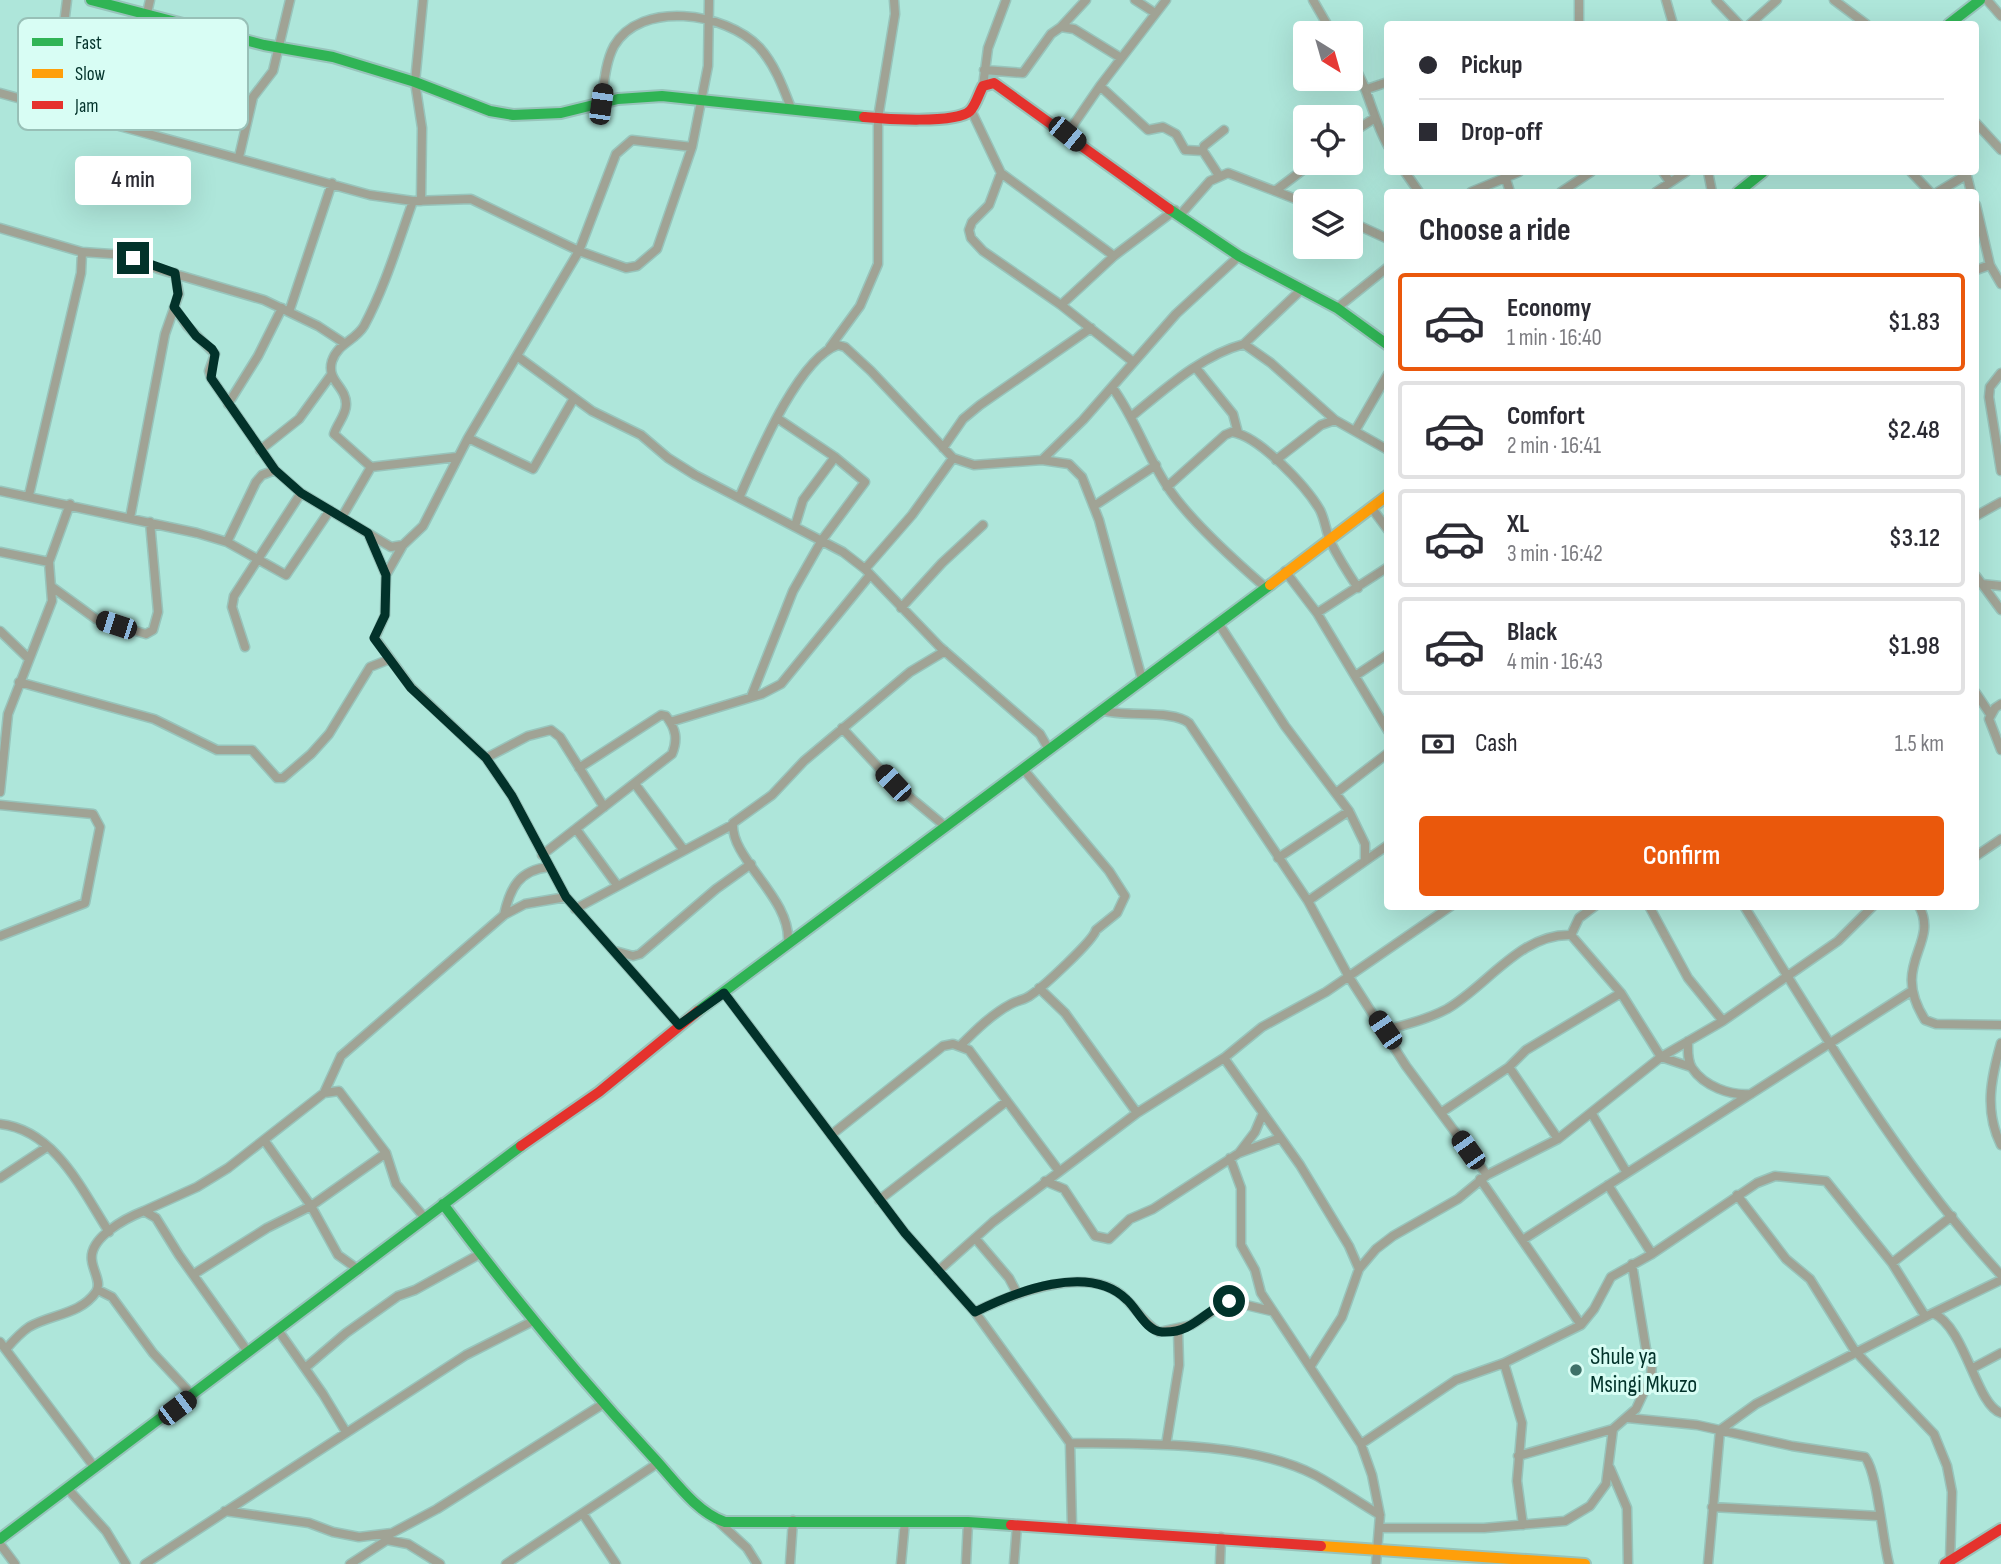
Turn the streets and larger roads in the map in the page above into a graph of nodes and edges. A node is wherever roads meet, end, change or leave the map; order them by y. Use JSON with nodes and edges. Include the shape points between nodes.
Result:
{"nodes":[{"id":1,"x":67,"y":0,"type":"edge"},
{"id":2,"x":91,"y":0,"type":"edge"},
{"id":3,"x":150,"y":0,"type":"edge"},
{"id":4,"x":290,"y":0,"type":"edge"},
{"id":5,"x":423,"y":0,"type":"edge"},
{"id":6,"x":709,"y":0,"type":"edge"},
{"id":7,"x":894,"y":0,"type":"edge"},
{"id":8,"x":1006,"y":0,"type":"edge"},
{"id":9,"x":1086,"y":0,"type":"edge"},
{"id":10,"x":1135,"y":0,"type":"edge"},
{"id":11,"x":1166,"y":0,"type":"edge"},
{"id":12,"x":1314,"y":0,"type":"edge"},
{"id":13,"x":1666,"y":0,"type":"edge"},
{"id":14,"x":1716,"y":0,"type":"edge"},
{"id":15,"x":1777,"y":0,"type":"edge"},
{"id":16,"x":1833,"y":0,"type":"edge"},
{"id":17,"x":1980,"y":0,"type":"edge"},
{"id":18,"x":1987,"y":0,"type":"edge"},
{"id":19,"x":1582,"y":1,"type":"edge"},
{"id":20,"x":1155,"y":13,"type":"junction"},
{"id":21,"x":147,"y":16,"type":"junction"},
{"id":22,"x":707,"y":16,"type":"junction"},
{"id":23,"x":2001,"y":16,"type":"edge"},
{"id":24,"x":65,"y":18,"type":"edge"},
{"id":25,"x":156,"y":18,"type":"edge"},
{"id":26,"x":1325,"y":21,"type":"edge"},
{"id":27,"x":1579,"y":21,"type":"edge"},
{"id":28,"x":1672,"y":21,"type":"edge"},
{"id":29,"x":1736,"y":21,"type":"edge"},
{"id":30,"x":1753,"y":21,"type":"edge"},
{"id":31,"x":1862,"y":21,"type":"edge"},
{"id":32,"x":1953,"y":21,"type":"edge"},
{"id":33,"x":1061,"y":27,"type":"junction"},
{"id":34,"x":248,"y":39,"type":"edge"},
{"id":35,"x":280,"y":46,"type":"junction"},
{"id":36,"x":1121,"y":58,"type":"junction"},
{"id":37,"x":984,"y":71,"type":"junction"},
{"id":38,"x":415,"y":82,"type":"junction"},
{"id":39,"x":1363,"y":82,"type":"edge"},
{"id":40,"x":1384,"y":83,"type":"edge"},
{"id":41,"x":983,"y":86,"type":"junction"},
{"id":42,"x":1100,"y":86,"type":"junction"},
{"id":43,"x":1367,"y":89,"type":"junction"},
{"id":44,"x":0,"y":93,"type":"edge"},
{"id":45,"x":18,"y":98,"type":"edge"},
{"id":46,"x":702,"y":100,"type":"junction"},
{"id":47,"x":601,"y":104,"type":"junction"},
{"id":48,"x":791,"y":108,"type":"junction"},
{"id":49,"x":971,"y":110,"type":"junction"},
{"id":50,"x":248,"y":118,"type":"edge"},
{"id":51,"x":878,"y":118,"type":"junction"},
{"id":52,"x":1375,"y":118,"type":"junction"},
{"id":53,"x":1363,"y":126,"type":"edge"},
{"id":54,"x":1979,"y":127,"type":"edge"},
{"id":55,"x":136,"y":130,"type":"edge"},
{"id":56,"x":245,"y":130,"type":"edge"},
{"id":57,"x":1224,"y":130,"type":"dead end"},
{"id":58,"x":1067,"y":134,"type":"junction"},
{"id":59,"x":1384,"y":137,"type":"edge"},
{"id":60,"x":692,"y":147,"type":"junction"},
{"id":61,"x":2001,"y":150,"type":"edge"},
{"id":62,"x":1203,"y":151,"type":"junction"},
{"id":63,"x":239,"y":157,"type":"junction"},
{"id":64,"x":1001,"y":173,"type":"junction"},
{"id":65,"x":1218,"y":174,"type":"junction"},
{"id":66,"x":1296,"y":175,"type":"edge"},
{"id":67,"x":1513,"y":175,"type":"edge"},
{"id":68,"x":1589,"y":175,"type":"edge"},
{"id":69,"x":1665,"y":175,"type":"edge"},
{"id":70,"x":1681,"y":175,"type":"edge"},
{"id":71,"x":1759,"y":175,"type":"edge"},
{"id":72,"x":1914,"y":175,"type":"edge"},
{"id":73,"x":1963,"y":175,"type":"edge"},
{"id":74,"x":1506,"y":179,"type":"junction"},
{"id":75,"x":1670,"y":182,"type":"junction"},
{"id":76,"x":332,"y":183,"type":"junction"},
{"id":77,"x":1479,"y":189,"type":"edge"},
{"id":78,"x":1509,"y":189,"type":"edge"},
{"id":79,"x":1577,"y":189,"type":"edge"},
{"id":80,"x":1660,"y":189,"type":"edge"},
{"id":81,"x":1742,"y":189,"type":"edge"},
{"id":82,"x":1927,"y":189,"type":"edge"},
{"id":83,"x":1942,"y":189,"type":"edge"},
{"id":84,"x":1275,"y":191,"type":"junction"},
{"id":85,"x":1293,"y":198,"type":"edge"},
{"id":86,"x":417,"y":201,"type":"junction"},
{"id":87,"x":1178,"y":212,"type":"junction"},
{"id":88,"x":1979,"y":218,"type":"edge"},
{"id":89,"x":0,"y":228,"type":"edge"},
{"id":90,"x":1363,"y":228,"type":"edge"},
{"id":91,"x":1384,"y":237,"type":"edge"},
{"id":92,"x":579,"y":251,"type":"junction"},
{"id":93,"x":82,"y":252,"type":"junction"},
{"id":94,"x":1114,"y":256,"type":"junction"},
{"id":95,"x":1239,"y":256,"type":"junction"},
{"id":96,"x":1990,"y":265,"type":"junction"},
{"id":97,"x":1979,"y":269,"type":"edge"},
{"id":98,"x":1384,"y":270,"type":"edge"},
{"id":99,"x":175,"y":273,"type":"junction"},
{"id":100,"x":2001,"y":284,"type":"edge"},
{"id":101,"x":1302,"y":289,"type":"junction"},
{"id":102,"x":1061,"y":305,"type":"junction"},
{"id":103,"x":174,"y":307,"type":"junction"},
{"id":104,"x":1337,"y":308,"type":"junction"},
{"id":105,"x":286,"y":310,"type":"junction"},
{"id":106,"x":1091,"y":328,"type":"junction"},
{"id":107,"x":1384,"y":342,"type":"edge"},
{"id":108,"x":344,"y":343,"type":"junction"},
{"id":109,"x":1244,"y":344,"type":"junction"},
{"id":110,"x":830,"y":347,"type":"junction"},
{"id":111,"x":517,"y":356,"type":"junction"},
{"id":112,"x":1132,"y":361,"type":"junction"},
{"id":113,"x":1196,"y":368,"type":"junction"},
{"id":114,"x":2001,"y":373,"type":"edge"},
{"id":115,"x":331,"y":374,"type":"junction"},
{"id":116,"x":1384,"y":381,"type":"edge"},
{"id":117,"x":1112,"y":387,"type":"junction"},
{"id":118,"x":574,"y":398,"type":"junction"},
{"id":119,"x":228,"y":404,"type":"junction"},
{"id":120,"x":1132,"y":416,"type":"junction"},
{"id":121,"x":777,"y":418,"type":"junction"},
{"id":122,"x":1335,"y":420,"type":"junction"},
{"id":123,"x":1355,"y":431,"type":"junction"},
{"id":124,"x":1238,"y":433,"type":"junction"},
{"id":125,"x":468,"y":438,"type":"junction"},
{"id":126,"x":943,"y":448,"type":"junction"},
{"id":127,"x":1384,"y":448,"type":"edge"},
{"id":128,"x":260,"y":450,"type":"junction"},
{"id":129,"x":457,"y":457,"type":"junction"},
{"id":130,"x":835,"y":457,"type":"junction"},
{"id":131,"x":953,"y":458,"type":"junction"},
{"id":132,"x":1042,"y":460,"type":"junction"},
{"id":133,"x":1276,"y":460,"type":"junction"},
{"id":134,"x":1156,"y":464,"type":"junction"},
{"id":135,"x":371,"y":467,"type":"junction"},
{"id":136,"x":2001,"y":468,"type":"edge"},
{"id":137,"x":275,"y":470,"type":"junction"},
{"id":138,"x":1167,"y":487,"type":"junction"},
{"id":139,"x":0,"y":491,"type":"edge"},
{"id":140,"x":301,"y":493,"type":"junction"},
{"id":141,"x":29,"y":495,"type":"junction"},
{"id":142,"x":739,"y":498,"type":"junction"},
{"id":143,"x":1384,"y":498,"type":"edge"},
{"id":144,"x":2001,"y":502,"type":"edge"},
{"id":145,"x":70,"y":505,"type":"junction"},
{"id":146,"x":1094,"y":506,"type":"junction"},
{"id":147,"x":1371,"y":507,"type":"junction"},
{"id":148,"x":330,"y":510,"type":"junction"},
{"id":149,"x":1979,"y":514,"type":"edge"},
{"id":150,"x":342,"y":517,"type":"junction"},
{"id":151,"x":130,"y":518,"type":"junction"},
{"id":152,"x":150,"y":522,"type":"junction"},
{"id":153,"x":983,"y":525,"type":"dead end"},
{"id":154,"x":1384,"y":525,"type":"edge"},
{"id":155,"x":795,"y":526,"type":"junction"},
{"id":156,"x":368,"y":533,"type":"junction"},
{"id":157,"x":1329,"y":539,"type":"junction"},
{"id":158,"x":822,"y":540,"type":"junction"},
{"id":159,"x":227,"y":542,"type":"junction"},
{"id":160,"x":403,"y":545,"type":"junction"},
{"id":161,"x":0,"y":552,"type":"edge"},
{"id":162,"x":257,"y":558,"type":"junction"},
{"id":163,"x":49,"y":562,"type":"junction"},
{"id":164,"x":1285,"y":571,"type":"junction"},
{"id":165,"x":1384,"y":571,"type":"edge"},
{"id":166,"x":868,"y":572,"type":"junction"},
{"id":167,"x":386,"y":575,"type":"junction"},
{"id":168,"x":1979,"y":580,"type":"edge"},
{"id":169,"x":2001,"y":586,"type":"edge"},
{"id":170,"x":52,"y":587,"type":"junction"},
{"id":171,"x":1265,"y":587,"type":"junction"},
{"id":172,"x":1358,"y":588,"type":"junction"},
{"id":173,"x":901,"y":608,"type":"junction"},
{"id":174,"x":2001,"y":610,"type":"edge"},
{"id":175,"x":1317,"y":613,"type":"junction"},
{"id":176,"x":1219,"y":624,"type":"junction"},
{"id":177,"x":0,"y":631,"type":"edge"},
{"id":178,"x":246,"y":647,"type":"dead end"},
{"id":179,"x":945,"y":652,"type":"junction"},
{"id":180,"x":1384,"y":657,"type":"edge"},
{"id":181,"x":28,"y":658,"type":"junction"},
{"id":182,"x":390,"y":659,"type":"junction"},
{"id":183,"x":1354,"y":676,"type":"junction"},
{"id":184,"x":1142,"y":679,"type":"junction"},
{"id":185,"x":19,"y":682,"type":"junction"},
{"id":186,"x":751,"y":697,"type":"junction"},
{"id":187,"x":1979,"y":698,"type":"edge"},
{"id":188,"x":2001,"y":704,"type":"edge"},
{"id":189,"x":1101,"y":710,"type":"junction"},
{"id":190,"x":1990,"y":714,"type":"junction"},
{"id":191,"x":670,"y":722,"type":"junction"},
{"id":192,"x":1384,"y":725,"type":"edge"},
{"id":193,"x":842,"y":728,"type":"junction"},
{"id":194,"x":3,"y":732,"type":"edge"},
{"id":195,"x":1048,"y":748,"type":"junction"},
{"id":196,"x":2001,"y":750,"type":"edge"},
{"id":197,"x":1384,"y":756,"type":"edge"},
{"id":198,"x":486,"y":758,"type":"junction"},
{"id":199,"x":579,"y":768,"type":"junction"},
{"id":200,"x":1024,"y":769,"type":"junction"},
{"id":201,"x":635,"y":784,"type":"junction"},
{"id":202,"x":0,"y":792,"type":"edge"},
{"id":203,"x":1336,"y":793,"type":"junction"},
{"id":204,"x":0,"y":805,"type":"edge"},
{"id":205,"x":604,"y":807,"type":"junction"},
{"id":206,"x":1349,"y":811,"type":"junction"},
{"id":207,"x":732,"y":825,"type":"junction"},
{"id":208,"x":946,"y":827,"type":"junction"},
{"id":209,"x":576,"y":829,"type":"junction"},
{"id":210,"x":2001,"y":839,"type":"edge"},
{"id":211,"x":1384,"y":847,"type":"edge"},
{"id":212,"x":683,"y":849,"type":"junction"},
{"id":213,"x":1979,"y":854,"type":"edge"},
{"id":214,"x":542,"y":855,"type":"junction"},
{"id":215,"x":1278,"y":858,"type":"junction"},
{"id":216,"x":1365,"y":859,"type":"junction"},
{"id":217,"x":751,"y":864,"type":"junction"},
{"id":218,"x":549,"y":867,"type":"junction"},
{"id":219,"x":617,"y":885,"type":"junction"},
{"id":220,"x":566,"y":897,"type":"junction"},
{"id":221,"x":1308,"y":901,"type":"junction"},
{"id":222,"x":575,"y":909,"type":"junction"},
{"id":223,"x":1445,"y":910,"type":"edge"},
{"id":224,"x":1590,"y":910,"type":"edge"},
{"id":225,"x":1651,"y":910,"type":"edge"},
{"id":226,"x":1746,"y":910,"type":"edge"},
{"id":227,"x":1869,"y":910,"type":"edge"},
{"id":228,"x":1920,"y":910,"type":"edge"},
{"id":229,"x":504,"y":915,"type":"junction"},
{"id":230,"x":1571,"y":935,"type":"junction"},
{"id":231,"x":0,"y":936,"type":"edge"},
{"id":232,"x":788,"y":943,"type":"junction"},
{"id":233,"x":614,"y":951,"type":"junction"},
{"id":234,"x":1786,"y":974,"type":"junction"},
{"id":235,"x":1349,"y":978,"type":"junction"},
{"id":236,"x":1039,"y":988,"type":"junction"},
{"id":237,"x":1910,"y":992,"type":"junction"},
{"id":238,"x":724,"y":993,"type":"junction"},
{"id":239,"x":1621,"y":993,"type":"junction"},
{"id":240,"x":1723,"y":1021,"type":"junction"},
{"id":241,"x":679,"y":1025,"type":"junction"},
{"id":242,"x":2001,"y":1025,"type":"edge"},
{"id":243,"x":1385,"y":1030,"type":"junction"},
{"id":244,"x":1688,"y":1041,"type":"junction"},
{"id":245,"x":1830,"y":1043,"type":"junction"},
{"id":246,"x":2001,"y":1043,"type":"edge"},
{"id":247,"x":961,"y":1045,"type":"junction"},
{"id":248,"x":1661,"y":1057,"type":"junction"},
{"id":249,"x":1224,"y":1058,"type":"junction"},
{"id":250,"x":1691,"y":1067,"type":"junction"},
{"id":251,"x":1509,"y":1068,"type":"junction"},
{"id":252,"x":332,"y":1072,"type":"junction"},
{"id":253,"x":339,"y":1091,"type":"junction"},
{"id":254,"x":324,"y":1093,"type":"junction"},
{"id":255,"x":1753,"y":1094,"type":"junction"},
{"id":256,"x":1007,"y":1101,"type":"junction"},
{"id":257,"x":1442,"y":1112,"type":"junction"},
{"id":258,"x":1138,"y":1113,"type":"junction"},
{"id":259,"x":1263,"y":1113,"type":"junction"},
{"id":260,"x":1592,"y":1114,"type":"junction"},
{"id":261,"x":0,"y":1124,"type":"edge"},
{"id":262,"x":831,"y":1135,"type":"junction"},
{"id":263,"x":1280,"y":1138,"type":"junction"},
{"id":264,"x":1558,"y":1139,"type":"junction"},
{"id":265,"x":264,"y":1140,"type":"junction"},
{"id":266,"x":2001,"y":1144,"type":"edge"},
{"id":267,"x":47,"y":1147,"type":"junction"},
{"id":268,"x":386,"y":1153,"type":"junction"},
{"id":269,"x":1239,"y":1153,"type":"junction"},
{"id":270,"x":1230,"y":1158,"type":"junction"},
{"id":271,"x":1059,"y":1171,"type":"junction"},
{"id":272,"x":1627,"y":1173,"type":"junction"},
{"id":273,"x":1484,"y":1177,"type":"junction"},
{"id":274,"x":0,"y":1178,"type":"edge"},
{"id":275,"x":1045,"y":1181,"type":"junction"},
{"id":276,"x":1608,"y":1185,"type":"junction"},
{"id":277,"x":1737,"y":1195,"type":"junction"},
{"id":278,"x":879,"y":1200,"type":"junction"},
{"id":279,"x":443,"y":1204,"type":"junction"},
{"id":280,"x":311,"y":1206,"type":"junction"},
{"id":281,"x":144,"y":1211,"type":"junction"},
{"id":282,"x":1952,"y":1216,"type":"junction"},
{"id":283,"x":425,"y":1218,"type":"junction"},
{"id":284,"x":108,"y":1232,"type":"junction"},
{"id":285,"x":975,"y":1238,"type":"junction"},
{"id":286,"x":1524,"y":1239,"type":"junction"},
{"id":287,"x":480,"y":1254,"type":"junction"},
{"id":288,"x":1652,"y":1254,"type":"junction"},
{"id":289,"x":1354,"y":1256,"type":"junction"},
{"id":290,"x":1367,"y":1257,"type":"junction"},
{"id":291,"x":1892,"y":1263,"type":"junction"},
{"id":292,"x":1632,"y":1264,"type":"junction"},
{"id":293,"x":1359,"y":1269,"type":"junction"},
{"id":294,"x":359,"y":1270,"type":"junction"},
{"id":295,"x":938,"y":1271,"type":"junction"},
{"id":296,"x":194,"y":1274,"type":"junction"},
{"id":297,"x":2001,"y":1278,"type":"edge"},
{"id":298,"x":98,"y":1290,"type":"junction"},
{"id":299,"x":1017,"y":1293,"type":"junction"},
{"id":300,"x":1271,"y":1311,"type":"junction"},
{"id":301,"x":975,"y":1312,"type":"junction"},
{"id":302,"x":1929,"y":1315,"type":"junction"},
{"id":303,"x":533,"y":1321,"type":"junction"},
{"id":304,"x":1580,"y":1325,"type":"junction"},
{"id":305,"x":278,"y":1330,"type":"junction"},
{"id":306,"x":1178,"y":1330,"type":"junction"},
{"id":307,"x":3,"y":1346,"type":"edge"},
{"id":308,"x":1855,"y":1351,"type":"junction"},
{"id":309,"x":248,"y":1352,"type":"junction"},
{"id":310,"x":2001,"y":1353,"type":"edge"},
{"id":311,"x":1504,"y":1363,"type":"junction"},
{"id":312,"x":1310,"y":1367,"type":"junction"},
{"id":313,"x":305,"y":1368,"type":"junction"},
{"id":314,"x":1972,"y":1368,"type":"junction"},
{"id":315,"x":193,"y":1396,"type":"junction"},
{"id":316,"x":603,"y":1404,"type":"junction"},
{"id":317,"x":2001,"y":1413,"type":"edge"},
{"id":318,"x":1628,"y":1419,"type":"junction"},
{"id":319,"x":1614,"y":1429,"type":"junction"},
{"id":320,"x":1720,"y":1430,"type":"junction"},
{"id":321,"x":346,"y":1432,"type":"junction"},
{"id":322,"x":1070,"y":1443,"type":"junction"},
{"id":323,"x":1361,"y":1444,"type":"junction"},
{"id":324,"x":1166,"y":1445,"type":"junction"},
{"id":325,"x":1518,"y":1456,"type":"junction"},
{"id":326,"x":658,"y":1463,"type":"junction"},
{"id":327,"x":95,"y":1468,"type":"junction"},
{"id":328,"x":1610,"y":1468,"type":"junction"},
{"id":329,"x":67,"y":1488,"type":"junction"},
{"id":330,"x":1712,"y":1507,"type":"junction"},
{"id":331,"x":225,"y":1511,"type":"junction"},
{"id":332,"x":583,"y":1514,"type":"junction"},
{"id":333,"x":1380,"y":1515,"type":"junction"},
{"id":334,"x":1878,"y":1516,"type":"junction"},
{"id":335,"x":713,"y":1518,"type":"junction"},
{"id":336,"x":793,"y":1520,"type":"junction"},
{"id":337,"x":905,"y":1521,"type":"junction"},
{"id":338,"x":968,"y":1522,"type":"junction"},
{"id":339,"x":1017,"y":1525,"type":"junction"},
{"id":340,"x":1523,"y":1525,"type":"junction"},
{"id":341,"x":1072,"y":1527,"type":"junction"},
{"id":342,"x":1379,"y":1528,"type":"junction"},
{"id":343,"x":2001,"y":1529,"type":"edge"},
{"id":344,"x":1221,"y":1537,"type":"junction"},
{"id":345,"x":0,"y":1539,"type":"edge"},
{"id":346,"x":0,"y":1545,"type":"edge"},
{"id":347,"x":1377,"y":1551,"type":"junction"},
{"id":348,"x":755,"y":1561,"type":"edge"},
{"id":349,"x":1482,"y":1561,"type":"edge"},
{"id":350,"x":1948,"y":1563,"type":"edge"},
{"id":351,"x":16,"y":1564,"type":"edge"},
{"id":352,"x":126,"y":1564,"type":"edge"},
{"id":353,"x":145,"y":1564,"type":"edge"},
{"id":354,"x":349,"y":1564,"type":"edge"},
{"id":355,"x":440,"y":1564,"type":"edge"},
{"id":356,"x":506,"y":1564,"type":"edge"},
{"id":357,"x":617,"y":1564,"type":"edge"},
{"id":358,"x":746,"y":1564,"type":"edge"},
{"id":359,"x":790,"y":1564,"type":"edge"},
{"id":360,"x":901,"y":1564,"type":"edge"},
{"id":361,"x":966,"y":1564,"type":"edge"},
{"id":362,"x":1014,"y":1564,"type":"edge"},
{"id":363,"x":1220,"y":1564,"type":"edge"},
{"id":364,"x":1376,"y":1564,"type":"edge"},
{"id":365,"x":1585,"y":1564,"type":"edge"},
{"id":366,"x":1628,"y":1564,"type":"edge"},
{"id":367,"x":1708,"y":1564,"type":"edge"},
{"id":368,"x":1889,"y":1564,"type":"edge"}],
"edges":[{"from":1,"to":24,"type":"street"},
{"from":2,"to":21,"type":"street"},
{"from":3,"to":21,"type":"street"},
{"from":4,"to":35,"type":"street"},
{"from":5,"to":38,"type":"street"},
{"from":6,"to":22,"type":"street"},
{"from":7,"to":51,"type":"street"},
{"from":8,"to":37,"type":"street"},
{"from":9,"to":33,"type":"street"},
{"from":10,"to":20,"type":"street"},
{"from":11,"to":20,"type":"street"},
{"from":12,"to":26,"type":"street"},
{"from":13,"to":28,"type":"street"},
{"from":14,"to":29,"type":"street"},
{"from":15,"to":30,"type":"street"},
{"from":16,"to":31,"type":"street"},
{"from":17,"to":32,"type":"street"},
{"from":18,"to":23,"type":"street"},
{"from":19,"to":27,"type":"street"},
{"from":20,"to":36,"type":"street"},
{"from":21,"to":25,"type":"street"},
{"from":22,"to":46,"type":"street","via":[[708,66]]},
{"from":22,"to":47,"type":"street","via":[[668,13],[647,18],[621,33],[606,71]]},
{"from":22,"to":48,"type":"street","via":[[742,32],[760,48],[776,71]]},
{"from":33,"to":36,"type":"street","via":[[1074,29]]},
{"from":33,"to":37,"type":"street","via":[[1051,33],[1023,73]]},
{"from":34,"to":35,"type":"street"},
{"from":35,"to":38,"type":"street"},
{"from":35,"to":50,"type":"street","via":[[273,71],[253,97]]},
{"from":36,"to":42,"type":"street"},
{"from":37,"to":41,"type":"street"},
{"from":38,"to":47,"type":"street","via":[[490,111],[513,115],[561,113]]},
{"from":38,"to":86,"type":"street","via":[[422,128]]},
{"from":39,"to":43,"type":"street"},
{"from":40,"to":43,"type":"street"},
{"from":41,"to":49,"type":"street"},
{"from":41,"to":58,"type":"street","via":[[1001,86]]},
{"from":42,"to":58,"type":"street"},
{"from":42,"to":62,"type":"street","via":[[1148,131],[1163,127],[1176,134],[1185,150]]},
{"from":43,"to":52,"type":"street"},
{"from":44,"to":45,"type":"street"},
{"from":46,"to":47,"type":"street","via":[[662,96]]},
{"from":46,"to":48,"type":"street"},
{"from":46,"to":60,"type":"street"},
{"from":48,"to":51,"type":"street"},
{"from":49,"to":51,"type":"street","via":[[962,115]]},
{"from":49,"to":64,"type":"street"},
{"from":51,"to":110,"type":"street","via":[[878,264],[860,306]]},
{"from":52,"to":53,"type":"street"},
{"from":52,"to":59,"type":"street"},
{"from":54,"to":61,"type":"street"},
{"from":55,"to":63,"type":"street"},
{"from":56,"to":63,"type":"street"},
{"from":57,"to":62,"type":"street","via":[[1209,140]]},
{"from":58,"to":87,"type":"street","via":[[1121,177]]},
{"from":60,"to":92,"type":"street","via":[[632,140],[624,144]]},
{"from":60,"to":92,"type":"street","via":[[666,229],[646,260],[626,268]]},
{"from":62,"to":65,"type":"street"},
{"from":63,"to":76,"type":"street"},
{"from":64,"to":94,"type":"street"},
{"from":64,"to":102,"type":"street","via":[[989,205],[972,222],[971,237],[983,251]]},
{"from":65,"to":84,"type":"street","via":[[1241,176]]},
{"from":65,"to":87,"type":"street"},
{"from":66,"to":84,"type":"street"},
{"from":67,"to":74,"type":"street"},
{"from":68,"to":79,"type":"street"},
{"from":69,"to":75,"type":"street"},
{"from":70,"to":75,"type":"street"},
{"from":71,"to":81,"type":"street"},
{"from":72,"to":82,"type":"street"},
{"from":73,"to":83,"type":"street"},
{"from":74,"to":77,"type":"street"},
{"from":74,"to":78,"type":"street"},
{"from":75,"to":80,"type":"street"},
{"from":76,"to":86,"type":"street","via":[[370,195]]},
{"from":76,"to":105,"type":"street"},
{"from":84,"to":85,"type":"street"},
{"from":86,"to":92,"type":"street","via":[[480,201]]},
{"from":86,"to":108,"type":"street","via":[[375,305],[362,330]]},
{"from":87,"to":94,"type":"street"},
{"from":87,"to":95,"type":"street"},
{"from":88,"to":96,"type":"street"},
{"from":89,"to":93,"type":"street"},
{"from":90,"to":91,"type":"street"},
{"from":92,"to":111,"type":"street"},
{"from":93,"to":99,"type":"street","via":[[126,255]]},
{"from":93,"to":141,"type":"street"},
{"from":94,"to":102,"type":"street"},
{"from":95,"to":101,"type":"street"},
{"from":95,"to":112,"type":"street"},
{"from":96,"to":97,"type":"street"},
{"from":96,"to":100,"type":"street"},
{"from":98,"to":104,"type":"street"},
{"from":99,"to":103,"type":"street","via":[[178,294]]},
{"from":99,"to":105,"type":"street"},
{"from":101,"to":104,"type":"street"},
{"from":101,"to":109,"type":"street"},
{"from":102,"to":106,"type":"street"},
{"from":103,"to":119,"type":"street","via":[[215,354],[211,378]]},
{"from":103,"to":151,"type":"street"},
{"from":104,"to":107,"type":"street"},
{"from":105,"to":108,"type":"street"},
{"from":105,"to":119,"type":"street"},
{"from":106,"to":112,"type":"street"},
{"from":106,"to":126,"type":"street","via":[[980,405],[963,419]]},
{"from":108,"to":115,"type":"street","via":[[334,357]]},
{"from":109,"to":113,"type":"street"},
{"from":109,"to":122,"type":"street"},
{"from":110,"to":121,"type":"street","via":[[802,376]]},
{"from":110,"to":126,"type":"street","via":[[845,347]]},
{"from":111,"to":118,"type":"street"},
{"from":111,"to":125,"type":"street"},
{"from":112,"to":117,"type":"street"},
{"from":113,"to":120,"type":"street"},
{"from":113,"to":124,"type":"street","via":[[1233,414]]},
{"from":114,"to":136,"type":"street","via":[[1990,387],[1989,397]]},
{"from":115,"to":128,"type":"street","via":[[299,419]]},
{"from":115,"to":135,"type":"street","via":[[346,407],[334,434]]},
{"from":116,"to":123,"type":"street"},
{"from":117,"to":120,"type":"street"},
{"from":117,"to":132,"type":"street"},
{"from":118,"to":125,"type":"street","via":[[533,469]]},
{"from":118,"to":142,"type":"street"},
{"from":119,"to":128,"type":"street"},
{"from":120,"to":134,"type":"street"},
{"from":121,"to":130,"type":"street"},
{"from":121,"to":142,"type":"street"},
{"from":122,"to":123,"type":"street"},
{"from":122,"to":133,"type":"street","via":[[1321,425]]},
{"from":123,"to":127,"type":"street"},
{"from":124,"to":133,"type":"street"},
{"from":124,"to":138,"type":"street","via":[[1216,441]]},
{"from":125,"to":129,"type":"street"},
{"from":126,"to":131,"type":"street"},
{"from":128,"to":137,"type":"street"},
{"from":129,"to":135,"type":"street"},
{"from":129,"to":160,"type":"street","via":[[423,526]]},
{"from":130,"to":155,"type":"street","via":[[803,500]]},
{"from":130,"to":158,"type":"street","via":[[865,482]]},
{"from":131,"to":132,"type":"street","via":[[974,464]]},
{"from":131,"to":166,"type":"street"},
{"from":132,"to":146,"type":"street","via":[[1078,470]]},
{"from":133,"to":157,"type":"street","via":[[1317,506]]},
{"from":134,"to":138,"type":"street"},
{"from":134,"to":146,"type":"street"},
{"from":135,"to":150,"type":"street"},
{"from":137,"to":140,"type":"street"},
{"from":137,"to":159,"type":"street","via":[[256,482]]},
{"from":138,"to":171,"type":"street"},
{"from":139,"to":141,"type":"street"},
{"from":140,"to":148,"type":"street"},
{"from":140,"to":162,"type":"street"},
{"from":141,"to":145,"type":"street"},
{"from":142,"to":155,"type":"street"},
{"from":143,"to":147,"type":"street"},
{"from":144,"to":149,"type":"street"},
{"from":145,"to":151,"type":"street"},
{"from":145,"to":163,"type":"street"},
{"from":146,"to":184,"type":"street"},
{"from":147,"to":154,"type":"street"},
{"from":147,"to":157,"type":"street"},
{"from":148,"to":150,"type":"street"},
{"from":148,"to":162,"type":"street","via":[[286,575]]},
{"from":150,"to":156,"type":"street"},
{"from":151,"to":152,"type":"street"},
{"from":152,"to":159,"type":"street"},
{"from":152,"to":170,"type":"street","via":[[158,611],[153,630],[146,634],[96,619]]},
{"from":153,"to":173,"type":"street"},
{"from":155,"to":158,"type":"street"},
{"from":156,"to":160,"type":"street","via":[[391,547]]},
{"from":156,"to":167,"type":"street"},
{"from":157,"to":164,"type":"street"},
{"from":157,"to":172,"type":"street"},
{"from":158,"to":166,"type":"street"},
{"from":158,"to":186,"type":"street","via":[[788,603]]},
{"from":159,"to":162,"type":"street"},
{"from":160,"to":167,"type":"street"},
{"from":161,"to":163,"type":"street"},
{"from":162,"to":178,"type":"street","via":[[232,607]]},
{"from":163,"to":170,"type":"street"},
{"from":164,"to":171,"type":"street"},
{"from":164,"to":175,"type":"street"},
{"from":165,"to":172,"type":"street"},
{"from":166,"to":173,"type":"street"},
{"from":166,"to":186,"type":"street","via":[[781,684]]},
{"from":167,"to":182,"type":"street","via":[[385,615],[374,638]]},
{"from":168,"to":169,"type":"street"},
{"from":168,"to":174,"type":"street"},
{"from":170,"to":181,"type":"street","via":[[52,601]]},
{"from":171,"to":176,"type":"street"},
{"from":172,"to":175,"type":"street"},
{"from":173,"to":179,"type":"street"},
{"from":175,"to":183,"type":"street"},
{"from":176,"to":184,"type":"street"},
{"from":176,"to":203,"type":"street","via":[[1285,726]]},
{"from":177,"to":181,"type":"street"},
{"from":179,"to":193,"type":"street","via":[[918,665]]},
{"from":179,"to":195,"type":"street","via":[[1040,734]]},
{"from":180,"to":183,"type":"street"},
{"from":181,"to":185,"type":"street"},
{"from":182,"to":185,"type":"street","via":[[370,667],[329,734],[283,778],[277,778],[252,750],[217,750],[155,719]]},
{"from":182,"to":198,"type":"street","via":[[411,688]]},
{"from":183,"to":192,"type":"street"},
{"from":184,"to":189,"type":"street"},
{"from":185,"to":194,"type":"street"},
{"from":186,"to":191,"type":"street"},
{"from":187,"to":190,"type":"street"},
{"from":188,"to":190,"type":"street"},
{"from":189,"to":195,"type":"street"},
{"from":189,"to":215,"type":"street","via":[[1186,720]]},
{"from":190,"to":196,"type":"street"},
{"from":191,"to":199,"type":"street","via":[[666,716],[655,717]]},
{"from":191,"to":201,"type":"street","via":[[676,743],[672,754]]},
{"from":193,"to":207,"type":"street"},
{"from":193,"to":208,"type":"street","via":[[893,783]]},
{"from":194,"to":202,"type":"street"},
{"from":195,"to":200,"type":"street"},
{"from":197,"to":203,"type":"street"},
{"from":198,"to":199,"type":"street","via":[[528,736],[551,730]]},
{"from":198,"to":214,"type":"street","via":[[512,796]]},
{"from":199,"to":205,"type":"street"},
{"from":200,"to":208,"type":"street"},
{"from":200,"to":236,"type":"street","via":[[1125,895],[1117,913]]},
{"from":201,"to":205,"type":"street"},
{"from":201,"to":212,"type":"street"},
{"from":203,"to":206,"type":"street"},
{"from":204,"to":231,"type":"street","via":[[93,814],[100,827],[85,903]]},
{"from":205,"to":209,"type":"street"},
{"from":206,"to":215,"type":"street"},
{"from":206,"to":216,"type":"street","via":[[1366,845]]},
{"from":207,"to":212,"type":"street"},
{"from":207,"to":217,"type":"street"},
{"from":208,"to":232,"type":"street"},
{"from":209,"to":214,"type":"street"},
{"from":209,"to":219,"type":"street"},
{"from":210,"to":213,"type":"street"},
{"from":211,"to":216,"type":"street"},
{"from":212,"to":219,"type":"street"},
{"from":214,"to":218,"type":"street"},
{"from":215,"to":221,"type":"street"},
{"from":216,"to":221,"type":"street"},
{"from":217,"to":232,"type":"street","via":[[785,920]]},
{"from":217,"to":233,"type":"street","via":[[640,954]]},
{"from":218,"to":220,"type":"street"},
{"from":218,"to":229,"type":"street","via":[[528,872],[516,881]]},
{"from":219,"to":222,"type":"street"},
{"from":220,"to":222,"type":"street"},
{"from":220,"to":229,"type":"street","via":[[526,904]]},
{"from":221,"to":235,"type":"street"},
{"from":222,"to":233,"type":"street"},
{"from":223,"to":235,"type":"street"},
{"from":224,"to":230,"type":"street","via":[[1579,918]]},
{"from":225,"to":240,"type":"street","via":[[1688,978]]},
{"from":226,"to":234,"type":"street"},
{"from":227,"to":234,"type":"street","via":[[1838,941]]},
{"from":228,"to":237,"type":"street","via":[[1925,924],[1910,972]]},
{"from":229,"to":252,"type":"street","via":[[341,1056]]},
{"from":230,"to":239,"type":"street"},
{"from":230,"to":243,"type":"street","via":[[1560,934],[1520,953],[1448,1008]]},
{"from":232,"to":238,"type":"street"},
{"from":233,"to":241,"type":"street"},
{"from":234,"to":240,"type":"street"},
{"from":234,"to":245,"type":"street"},
{"from":235,"to":243,"type":"street"},
{"from":235,"to":249,"type":"street","via":[[1262,1027]]},
{"from":236,"to":247,"type":"street","via":[[988,1020]]},
{"from":236,"to":258,"type":"street","via":[[1065,1013]]},
{"from":237,"to":242,"type":"street","via":[[1930,1024]]},
{"from":237,"to":245,"type":"street"},
{"from":238,"to":241,"type":"street"},
{"from":238,"to":262,"type":"street"},
{"from":239,"to":248,"type":"street"},
{"from":239,"to":251,"type":"street","via":[[1526,1050]]},
{"from":240,"to":244,"type":"street"},
{"from":241,"to":279,"type":"street","via":[[599,1092]]},
{"from":243,"to":257,"type":"street"},
{"from":244,"to":248,"type":"street"},
{"from":244,"to":250,"type":"street"},
{"from":245,"to":255,"type":"street"},
{"from":245,"to":282,"type":"street","via":[[1877,1116]]},
{"from":246,"to":266,"type":"street","via":[[1990,1106],[1993,1129]]},
{"from":247,"to":256,"type":"street"},
{"from":247,"to":262,"type":"street","via":[[943,1046]]},
{"from":248,"to":250,"type":"street"},
{"from":248,"to":260,"type":"street"},
{"from":249,"to":258,"type":"street"},
{"from":249,"to":259,"type":"street"},
{"from":250,"to":255,"type":"street","via":[[1731,1094]]},
{"from":251,"to":257,"type":"street"},
{"from":251,"to":264,"type":"street"},
{"from":252,"to":253,"type":"street"},
{"from":252,"to":254,"type":"street"},
{"from":253,"to":254,"type":"street"},
{"from":253,"to":268,"type":"street"},
{"from":254,"to":265,"type":"street"},
{"from":255,"to":272,"type":"street"},
{"from":256,"to":271,"type":"street"},
{"from":256,"to":278,"type":"street"},
{"from":257,"to":273,"type":"street"},
{"from":258,"to":271,"type":"street"},
{"from":259,"to":263,"type":"street"},
{"from":259,"to":269,"type":"street"},
{"from":260,"to":264,"type":"street"},
{"from":260,"to":272,"type":"street"},
{"from":261,"to":267,"type":"street","via":[[26,1130]]},
{"from":262,"to":278,"type":"street"},
{"from":263,"to":269,"type":"street"},
{"from":263,"to":289,"type":"street"},
{"from":264,"to":273,"type":"street"},
{"from":265,"to":280,"type":"street"},
{"from":265,"to":281,"type":"street","via":[[197,1187]]},
{"from":267,"to":274,"type":"street"},
{"from":267,"to":284,"type":"street","via":[[64,1164]]},
{"from":268,"to":280,"type":"street"},
{"from":268,"to":283,"type":"street","via":[[396,1184]]},
{"from":269,"to":270,"type":"street"},
{"from":270,"to":275,"type":"street","via":[[1130,1219],[1109,1239],[1096,1236],[1064,1189]]},
{"from":270,"to":300,"type":"street","via":[[1241,1188],[1241,1245]]},
{"from":271,"to":275,"type":"street"},
{"from":272,"to":276,"type":"street"},
{"from":273,"to":286,"type":"street"},
{"from":273,"to":290,"type":"street"},
{"from":275,"to":285,"type":"street"},
{"from":276,"to":286,"type":"street"},
{"from":276,"to":288,"type":"street"},
{"from":277,"to":288,"type":"street"},
{"from":277,"to":291,"type":"street","via":[[1775,1176],[1826,1181]]},
{"from":277,"to":308,"type":"street","via":[[1786,1259],[1810,1279]]},
{"from":278,"to":295,"type":"street"},
{"from":279,"to":283,"type":"street"},
{"from":279,"to":287,"type":"street"},
{"from":280,"to":294,"type":"street","via":[[338,1255]]},
{"from":280,"to":296,"type":"street"},
{"from":281,"to":284,"type":"street"},
{"from":281,"to":296,"type":"street","via":[[156,1218]]},
{"from":282,"to":291,"type":"street"},
{"from":282,"to":297,"type":"street"},
{"from":283,"to":294,"type":"street"},
{"from":284,"to":298,"type":"street","via":[[92,1250]]},
{"from":285,"to":295,"type":"street"},
{"from":285,"to":299,"type":"street"},
{"from":286,"to":304,"type":"street"},
{"from":287,"to":303,"type":"street"},
{"from":287,"to":313,"type":"street","via":[[398,1296]]},
{"from":288,"to":292,"type":"street"},
{"from":289,"to":290,"type":"street"},
{"from":289,"to":293,"type":"street"},
{"from":290,"to":293,"type":"street"},
{"from":291,"to":302,"type":"street"},
{"from":292,"to":304,"type":"street","via":[[1611,1277]]},
{"from":292,"to":318,"type":"street","via":[[1652,1363],[1643,1396]]},
{"from":293,"to":312,"type":"street","via":[[1342,1317]]},
{"from":294,"to":305,"type":"street"},
{"from":295,"to":301,"type":"street"},
{"from":296,"to":309,"type":"street"},
{"from":297,"to":302,"type":"street"},
{"from":298,"to":307,"type":"street","via":[[68,1314],[32,1326]]},
{"from":298,"to":315,"type":"street","via":[[112,1297],[153,1353]]},
{"from":299,"to":301,"type":"street"},
{"from":299,"to":306,"type":"street","via":[[1082,1282],[1103,1285],[1127,1300],[1150,1327],[1159,1332]]},
{"from":300,"to":306,"type":"street","via":[[1229,1301]]},
{"from":300,"to":312,"type":"street"},
{"from":301,"to":322,"type":"street"},
{"from":302,"to":308,"type":"street"},
{"from":302,"to":314,"type":"street","via":[[1946,1323]]},
{"from":303,"to":316,"type":"street"},
{"from":303,"to":321,"type":"street","via":[[466,1356]]},
{"from":304,"to":311,"type":"street"},
{"from":305,"to":309,"type":"street"},
{"from":305,"to":313,"type":"street"},
{"from":306,"to":324,"type":"street","via":[[1179,1365]]},
{"from":307,"to":327,"type":"street"},
{"from":308,"to":320,"type":"street","via":[[1756,1404]]},
{"from":308,"to":350,"type":"street","via":[[1925,1422],[1940,1446],[1952,1492]]},
{"from":309,"to":315,"type":"street"},
{"from":310,"to":314,"type":"street"},
{"from":311,"to":323,"type":"street","via":[[1456,1380]]},
{"from":311,"to":325,"type":"street","via":[[1522,1423]]},
{"from":312,"to":323,"type":"street"},
{"from":313,"to":321,"type":"street"},
{"from":314,"to":317,"type":"street","via":[[1987,1402]]},
{"from":315,"to":327,"type":"street"},
{"from":316,"to":326,"type":"street"},
{"from":316,"to":331,"type":"street","via":[[392,1533],[359,1537],[309,1523]]},
{"from":318,"to":319,"type":"street"},
{"from":318,"to":320,"type":"street"},
{"from":319,"to":325,"type":"street"},
{"from":319,"to":328,"type":"street"},
{"from":320,"to":330,"type":"street"},
{"from":320,"to":334,"type":"street","via":[[1865,1457],[1872,1466]]},
{"from":321,"to":331,"type":"street"},
{"from":322,"to":324,"type":"street"},
{"from":322,"to":341,"type":"street"},
{"from":323,"to":333,"type":"street","via":[[1373,1475]]},
{"from":324,"to":333,"type":"street","via":[[1275,1460],[1314,1475]]},
{"from":325,"to":340,"type":"street"},
{"from":326,"to":332,"type":"street"},
{"from":326,"to":335,"type":"street"},
{"from":327,"to":329,"type":"street"},
{"from":328,"to":340,"type":"street","via":[[1600,1494],[1579,1515]]},
{"from":328,"to":366,"type":"street","via":[[1627,1508]]},
{"from":329,"to":345,"type":"street"},
{"from":329,"to":352,"type":"street","via":[[106,1531]]},
{"from":330,"to":334,"type":"street"},
{"from":330,"to":367,"type":"street"},
{"from":331,"to":353,"type":"street"},
{"from":332,"to":356,"type":"street"},
{"from":332,"to":357,"type":"street"},
{"from":333,"to":342,"type":"street"},
{"from":334,"to":368,"type":"street"},
{"from":335,"to":336,"type":"street","via":[[725,1522]]},
{"from":335,"to":348,"type":"street","via":[[733,1533]]},
{"from":336,"to":337,"type":"street"},
{"from":336,"to":359,"type":"street"},
{"from":337,"to":338,"type":"street"},
{"from":337,"to":360,"type":"street"},
{"from":338,"to":339,"type":"street"},
{"from":338,"to":361,"type":"street"},
{"from":339,"to":341,"type":"street"},
{"from":339,"to":362,"type":"street"},
{"from":340,"to":342,"type":"street"},
{"from":341,"to":344,"type":"street"},
{"from":342,"to":347,"type":"street"},
{"from":343,"to":350,"type":"street"},
{"from":344,"to":347,"type":"street"},
{"from":344,"to":363,"type":"street"},
{"from":346,"to":351,"type":"street"},
{"from":347,"to":349,"type":"street"},
{"from":347,"to":364,"type":"street"},
{"from":348,"to":358,"type":"street"},
{"from":349,"to":365,"type":"street"},
{"from":354,"to":355,"type":"street","via":[[387,1540],[408,1544]]}]}
